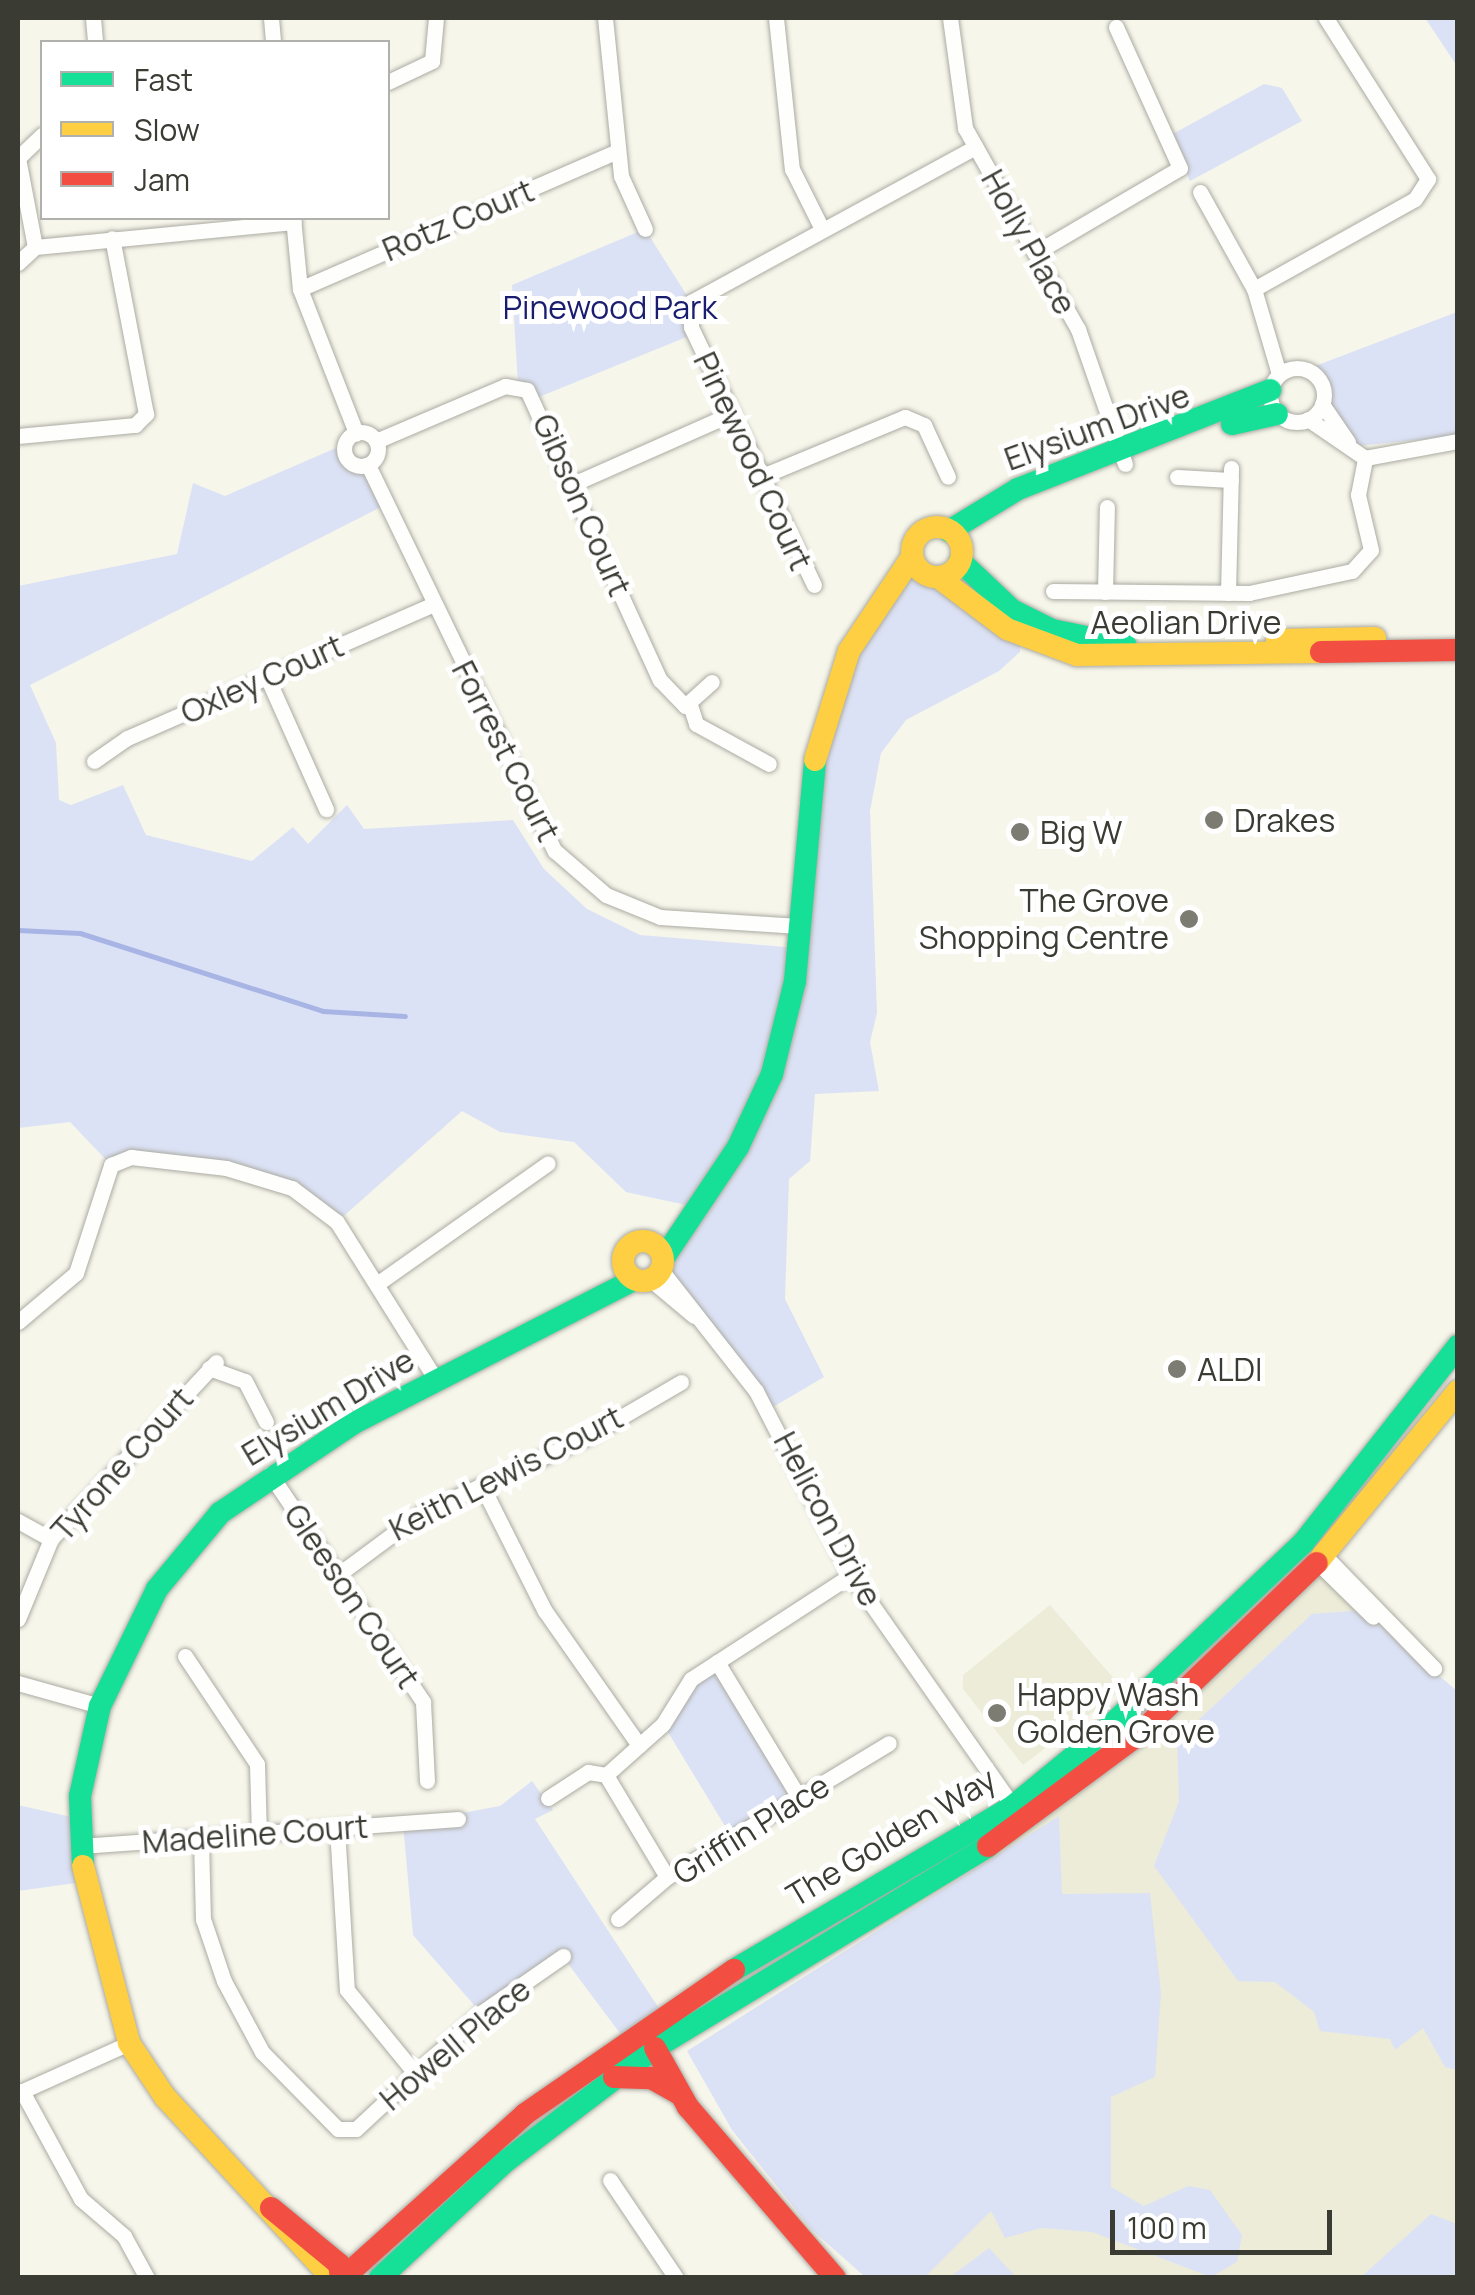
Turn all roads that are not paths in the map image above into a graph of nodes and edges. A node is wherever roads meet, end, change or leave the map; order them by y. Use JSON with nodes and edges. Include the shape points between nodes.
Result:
{"nodes":[{"id":1,"x":436,"y":18,"type":"edge"},
{"id":2,"x":606,"y":18,"type":"edge"},
{"id":3,"x":776,"y":18,"type":"edge"},
{"id":4,"x":950,"y":18,"type":"edge"},
{"id":5,"x":1326,"y":18,"type":"edge"},
{"id":6,"x":1116,"y":26,"type":"dead end"},
{"id":7,"x":390,"y":81,"type":"edge"},
{"id":8,"x":40,"y":137,"type":"edge"},
{"id":9,"x":975,"y":147,"type":"junction"},
{"id":10,"x":617,"y":151,"type":"junction"},
{"id":11,"x":1200,"y":192,"type":"dead end"},
{"id":12,"x":294,"y":220,"type":"edge"},
{"id":13,"x":821,"y":227,"type":"junction"},
{"id":14,"x":645,"y":229,"type":"dead end"},
{"id":15,"x":112,"y":238,"type":"junction"},
{"id":16,"x":35,"y":247,"type":"junction"},
{"id":17,"x":1035,"y":253,"type":"junction"},
{"id":18,"x":18,"y":263,"type":"edge"},
{"id":19,"x":300,"y":288,"type":"junction"},
{"id":20,"x":1254,"y":289,"type":"junction"},
{"id":21,"x":1268,"y":322,"type":"junction"},
{"id":22,"x":1296,"y":368,"type":"junction"},
{"id":23,"x":1275,"y":382,"type":"junction"},
{"id":24,"x":1322,"y":404,"type":"junction"},
{"id":25,"x":731,"y":414,"type":"junction"},
{"id":26,"x":1278,"y":414,"type":"junction"},
{"id":27,"x":1308,"y":419,"type":"junction"},
{"id":28,"x":356,"y":433,"type":"junction"},
{"id":29,"x":18,"y":436,"type":"edge"},
{"id":30,"x":376,"y":441,"type":"junction"},
{"id":31,"x":1458,"y":442,"type":"edge"},
{"id":32,"x":1360,"y":455,"type":"junction"},
{"id":33,"x":1122,"y":458,"type":"junction"},
{"id":34,"x":368,"y":465,"type":"junction"},
{"id":35,"x":760,"y":477,"type":"junction"},
{"id":36,"x":948,"y":477,"type":"dead end"},
{"id":37,"x":1178,"y":477,"type":"dead end"},
{"id":38,"x":573,"y":484,"type":"junction"},
{"id":39,"x":1107,"y":507,"type":"dead end"},
{"id":40,"x":956,"y":545,"type":"junction"},
{"id":41,"x":924,"y":569,"type":"junction"},
{"id":42,"x":814,"y":585,"type":"dead end"},
{"id":43,"x":1053,"y":592,"type":"dead end"},
{"id":44,"x":1105,"y":592,"type":"junction"},
{"id":45,"x":1228,"y":592,"type":"junction"},
{"id":46,"x":434,"y":604,"type":"junction"},
{"id":47,"x":1458,"y":637,"type":"edge"},
{"id":48,"x":1458,"y":650,"type":"edge"},
{"id":49,"x":266,"y":676,"type":"junction"},
{"id":50,"x":712,"y":682,"type":"dead end"},
{"id":51,"x":690,"y":705,"type":"junction"},
{"id":52,"x":94,"y":761,"type":"dead end"},
{"id":53,"x":769,"y":764,"type":"dead end"},
{"id":54,"x":326,"y":809,"type":"dead end"},
{"id":55,"x":799,"y":926,"type":"junction"},
{"id":56,"x":548,"y":1163,"type":"dead end"},
{"id":57,"x":647,"y":1267,"type":"junction"},
{"id":58,"x":381,"y":1281,"type":"junction"},
{"id":59,"x":18,"y":1322,"type":"edge"},
{"id":60,"x":1458,"y":1346,"type":"edge"},
{"id":61,"x":1458,"y":1369,"type":"edge"},
{"id":62,"x":436,"y":1380,"type":"junction"},
{"id":63,"x":681,"y":1382,"type":"dead end"},
{"id":64,"x":1458,"y":1391,"type":"edge"},
{"id":65,"x":266,"y":1422,"type":"dead end"},
{"id":66,"x":1396,"y":1426,"type":"junction"},
{"id":67,"x":1416,"y":1441,"type":"junction"},
{"id":68,"x":270,"y":1474,"type":"junction"},
{"id":69,"x":482,"y":1486,"type":"junction"},
{"id":70,"x":18,"y":1521,"type":"edge"},
{"id":71,"x":51,"y":1539,"type":"junction"},
{"id":72,"x":1315,"y":1553,"type":"junction"},
{"id":73,"x":339,"y":1574,"type":"junction"},
{"id":74,"x":851,"y":1575,"type":"junction"},
{"id":75,"x":18,"y":1619,"type":"edge"},
{"id":76,"x":186,"y":1656,"type":"dead end"},
{"id":77,"x":716,"y":1662,"type":"junction"},
{"id":78,"x":1434,"y":1668,"type":"dead end"},
{"id":79,"x":18,"y":1683,"type":"edge"},
{"id":80,"x":100,"y":1706,"type":"junction"},
{"id":81,"x":889,"y":1743,"type":"dead end"},
{"id":82,"x":638,"y":1745,"type":"junction"},
{"id":83,"x":610,"y":1770,"type":"junction"},
{"id":84,"x":426,"y":1781,"type":"dead end"},
{"id":85,"x":548,"y":1798,"type":"dead end"},
{"id":86,"x":800,"y":1799,"type":"junction"},
{"id":87,"x":1019,"y":1814,"type":"junction"},
{"id":88,"x":458,"y":1819,"type":"dead end"},
{"id":89,"x":337,"y":1828,"type":"junction"},
{"id":90,"x":258,"y":1834,"type":"junction"},
{"id":91,"x":201,"y":1839,"type":"junction"},
{"id":92,"x":80,"y":1846,"type":"junction"},
{"id":93,"x":667,"y":1877,"type":"junction"},
{"id":94,"x":618,"y":1918,"type":"dead end"},
{"id":95,"x":563,"y":1956,"type":"dead end"},
{"id":96,"x":654,"y":2018,"type":"junction"},
{"id":97,"x":129,"y":2043,"type":"junction"},
{"id":98,"x":656,"y":2048,"type":"junction"},
{"id":99,"x":610,"y":2066,"type":"junction"},
{"id":100,"x":416,"y":2073,"type":"junction"},
{"id":101,"x":20,"y":2092,"type":"edge"},
{"id":102,"x":678,"y":2093,"type":"junction"},
{"id":103,"x":729,"y":2153,"type":"junction"},
{"id":104,"x":610,"y":2180,"type":"dead end"},
{"id":105,"x":264,"y":2204,"type":"junction"},
{"id":106,"x":832,"y":2276,"type":"edge"},
{"id":107,"x":147,"y":2278,"type":"edge"},
{"id":108,"x":332,"y":2278,"type":"edge"},
{"id":109,"x":342,"y":2278,"type":"edge"},
{"id":110,"x":380,"y":2278,"type":"edge"},
{"id":111,"x":676,"y":2278,"type":"edge"}],
"edges":[{"from":1,"to":7,"type":"street","via":[[432,61]]},
{"from":2,"to":10,"type":"street"},
{"from":3,"to":13,"type":"street","via":[[792,168]]},
{"from":4,"to":9,"type":"street","name":"Holly Place","via":[[959,112]]},
{"from":5,"to":20,"type":"street","via":[[1428,179],[1415,200]]},
{"from":6,"to":17,"type":"street","via":[[1119,51],[1180,168]]},
{"from":8,"to":16,"type":"street","via":[[18,158]]},
{"from":9,"to":13,"type":"street","name":"Pinewood Court"},
{"from":9,"to":17,"type":"street","name":"Holly Place"},
{"from":10,"to":14,"type":"street"},
{"from":10,"to":19,"type":"street","name":"Rotz Court"},
{"from":11,"to":20,"type":"street"},
{"from":12,"to":15,"type":"street"},
{"from":12,"to":19,"type":"street"},
{"from":13,"to":25,"type":"street","name":"Pinewood Court","via":[[691,302],[691,328]]},
{"from":15,"to":16,"type":"street"},
{"from":15,"to":29,"type":"street","via":[[146,414],[135,426]]},
{"from":16,"to":18,"type":"street"},
{"from":17,"to":33,"type":"street","name":"Holly Place","via":[[1078,329]]},
{"from":19,"to":28,"type":"street"},
{"from":20,"to":21,"type":"street"},
{"from":21,"to":22,"type":"street"},
{"from":21,"to":23,"type":"street"},
{"from":22,"to":23,"type":"street"},
{"from":22,"to":24,"type":"street","via":[[1318,378]]},
{"from":23,"to":26,"type":"street"},
{"from":23,"to":33,"type":"street","name":"Elysium Drive"},
{"from":24,"to":27,"type":"street"},
{"from":24,"to":32,"type":"street"},
{"from":25,"to":35,"type":"street","name":"Pinewood Court"},
{"from":25,"to":38,"type":"street"},
{"from":26,"to":27,"type":"street"},
{"from":26,"to":33,"type":"street","name":"Elysium Drive"},
{"from":27,"to":32,"type":"street"},
{"from":28,"to":30,"type":"street"},
{"from":28,"to":34,"type":"street","name":"Forrest Court","via":[[345,457]]},
{"from":30,"to":34,"type":"street"},
{"from":30,"to":38,"type":"street","name":"Gibson Court","via":[[518,385],[538,405]]},
{"from":31,"to":32,"type":"street"},
{"from":32,"to":45,"type":"street","via":[[1358,495],[1371,550],[1364,565]]},
{"from":33,"to":40,"type":"street","name":"Elysium Drive","via":[[986,518]]},
{"from":34,"to":46,"type":"street","name":"Forrest Court"},
{"from":35,"to":36,"type":"street","via":[[905,417],[924,425]]},
{"from":35,"to":42,"type":"street","name":"Pinewood Court"},
{"from":37,"to":45,"type":"street","via":[[1231,474]]},
{"from":38,"to":51,"type":"street","name":"Gibson Court","via":[[660,680]]},
{"from":39,"to":44,"type":"street"},
{"from":40,"to":41,"type":"street"},
{"from":40,"to":41,"type":"street","via":[[925,530]]},
{"from":40,"to":47,"type":"street","name":"Aeolian Drive","via":[[1012,610],[1094,642]]},
{"from":41,"to":48,"type":"street","name":"Aeolian Drive","via":[[1007,630],[1076,656]]},
{"from":41,"to":55,"type":"street","name":"Elysium Drive","via":[[878,605],[840,668],[813,748]]},
{"from":43,"to":44,"type":"street"},
{"from":44,"to":45,"type":"street"},
{"from":46,"to":49,"type":"street","name":"Oxley Court"},
{"from":46,"to":55,"type":"street","name":"Forrest Court","via":[[534,818],[580,876],[660,918]]},
{"from":49,"to":52,"type":"street","name":"Oxley Court"},
{"from":49,"to":54,"type":"street"},
{"from":50,"to":51,"type":"street"},
{"from":51,"to":53,"type":"street","name":"Gibson Court","via":[[696,724]]},
{"from":55,"to":57,"type":"street","name":"Elysium Drive","via":[[772,1074],[696,1208]]},
{"from":56,"to":58,"type":"street"},
{"from":57,"to":62,"type":"street","name":"Elysium Drive"},
{"from":57,"to":74,"type":"street","name":"Helicon Drive","via":[[768,1410]]},
{"from":58,"to":59,"type":"street","via":[[347,1232],[292,1188],[226,1168],[131,1157],[105,1178],[76,1273]]},
{"from":58,"to":62,"type":"street"},
{"from":60,"to":66,"type":"street","name":"The Golden Way"},
{"from":61,"to":66,"type":"street"},
{"from":62,"to":68,"type":"street","name":"Elysium Drive"},
{"from":63,"to":69,"type":"street","name":"Keith Lewis Court"},
{"from":64,"to":67,"type":"street","name":"The Golden Way"},
{"from":65,"to":71,"type":"street","name":"Tyrone Court","via":[[245,1380],[213,1365]]},
{"from":66,"to":67,"type":"street"},
{"from":66,"to":72,"type":"street","name":"The Golden Way"},
{"from":67,"to":72,"type":"street","name":"The Golden Way"},
{"from":68,"to":73,"type":"street","name":"Gleeson Court"},
{"from":68,"to":80,"type":"street","name":"Elysium Drive","via":[[220,1513],[157,1589]]},
{"from":69,"to":73,"type":"street","name":"Keith Lewis Court","via":[[378,1537]]},
{"from":69,"to":82,"type":"street","via":[[545,1611]]},
{"from":70,"to":71,"type":"street"},
{"from":71,"to":75,"type":"street","name":"Tyrone Court"},
{"from":72,"to":78,"type":"street"},
{"from":72,"to":87,"type":"street","name":"The Golden Way","via":[[1138,1735]]},
{"from":73,"to":84,"type":"street","name":"Gleeson Court","via":[[423,1702]]},
{"from":74,"to":77,"type":"street"},
{"from":74,"to":87,"type":"street","name":"Helicon Drive"},
{"from":76,"to":90,"type":"street","via":[[257,1764]]},
{"from":77,"to":82,"type":"street"},
{"from":77,"to":86,"type":"street"},
{"from":79,"to":80,"type":"street"},
{"from":80,"to":92,"type":"street","name":"Elysium Drive"},
{"from":81,"to":86,"type":"street","name":"Griffin Place"},
{"from":82,"to":83,"type":"street"},
{"from":83,"to":85,"type":"street","via":[[588,1772]]},
{"from":83,"to":93,"type":"street"},
{"from":86,"to":93,"type":"street","name":"Griffin Place"},
{"from":87,"to":96,"type":"street","name":"The Golden Way"},
{"from":87,"to":98,"type":"street","name":"The Golden Way"},
{"from":88,"to":89,"type":"street","name":"Madeline Court"},
{"from":89,"to":90,"type":"street","name":"Madeline Court"},
{"from":89,"to":100,"type":"street","via":[[347,1990]]},
{"from":90,"to":91,"type":"street","name":"Madeline Court"},
{"from":91,"to":92,"type":"street","name":"Madeline Court"},
{"from":91,"to":100,"type":"street","name":"Howell Place","via":[[203,1919],[232,1998],[262,2052],[347,2132]]},
{"from":92,"to":97,"type":"street","name":"Elysium Drive","via":[[96,1949]]},
{"from":93,"to":94,"type":"street","name":"Griffin Place"},
{"from":95,"to":100,"type":"street","name":"Howell Place"},
{"from":96,"to":98,"type":"street"},
{"from":96,"to":99,"type":"street","name":"The Golden Way"},
{"from":97,"to":101,"type":"street"},
{"from":97,"to":105,"type":"street","name":"Elysium Drive","via":[[165,2097]]},
{"from":98,"to":99,"type":"street"},
{"from":98,"to":102,"type":"street"},
{"from":98,"to":103,"type":"street","via":[[701,2099]]},
{"from":99,"to":102,"type":"street"},
{"from":99,"to":109,"type":"street","name":"The Golden Way","via":[[510,2126]]},
{"from":99,"to":110,"type":"street","name":"The Golden Way"},
{"from":101,"to":107,"type":"street","via":[[81,2199],[124,2236]]},
{"from":102,"to":103,"type":"street"},
{"from":103,"to":106,"type":"street"},
{"from":104,"to":111,"type":"street"},
{"from":105,"to":108,"type":"street","name":"Elysium Drive"},
{"from":105,"to":109,"type":"street","name":"Elysium Drive","via":[[339,2264]]}]}
